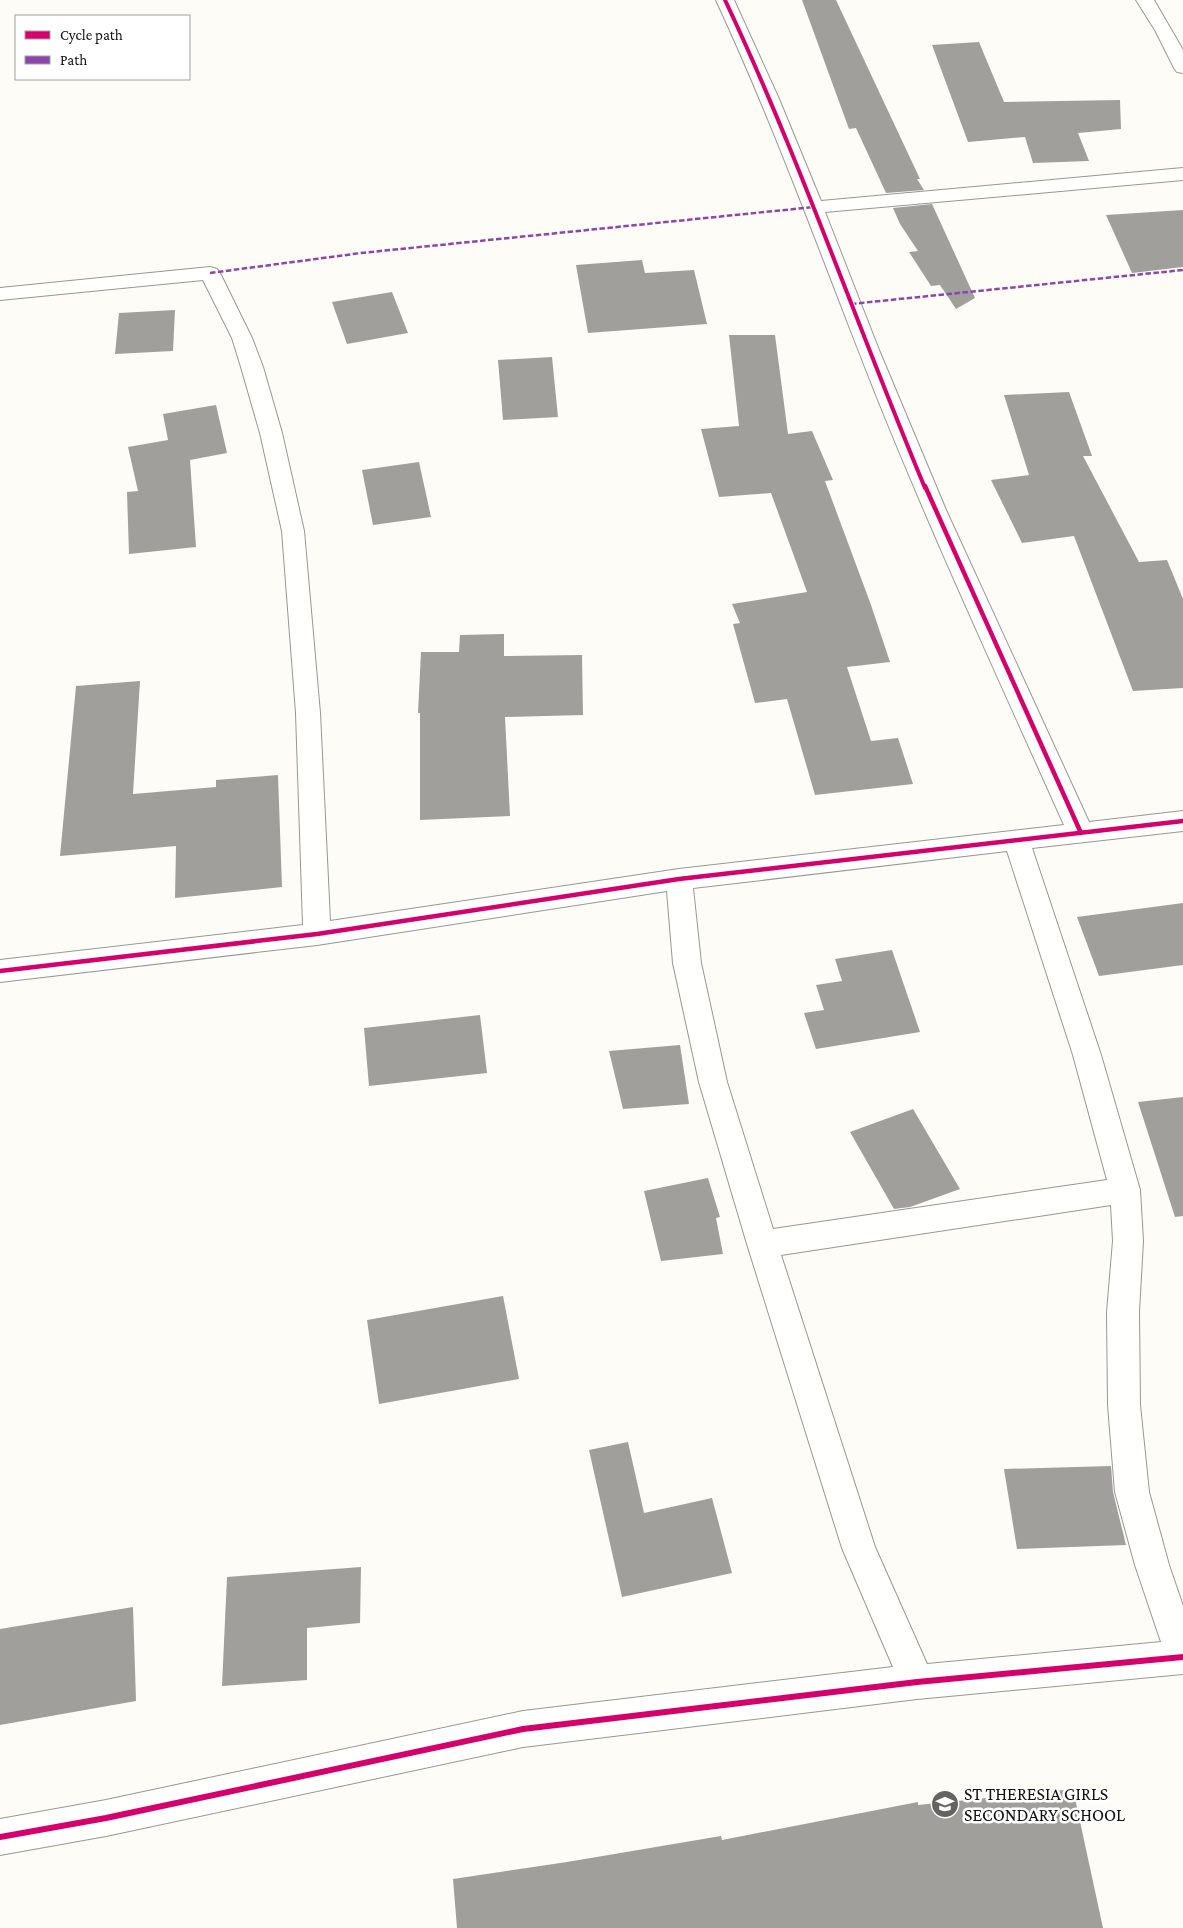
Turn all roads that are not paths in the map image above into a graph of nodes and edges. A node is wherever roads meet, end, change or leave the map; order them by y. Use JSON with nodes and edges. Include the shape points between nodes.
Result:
{"nodes":[{"id":1,"x":725,"y":0,"type":"edge"},
{"id":2,"x":1145,"y":0,"type":"edge"},
{"id":3,"x":1183,"y":68,"type":"edge"},
{"id":4,"x":1183,"y":174,"type":"edge"},
{"id":5,"x":814,"y":206,"type":"junction"},
{"id":6,"x":0,"y":294,"type":"edge"},
{"id":7,"x":1183,"y":821,"type":"edge"},
{"id":8,"x":1081,"y":833,"type":"junction"},
{"id":9,"x":1016,"y":840,"type":"junction"},
{"id":10,"x":679,"y":879,"type":"junction"},
{"id":11,"x":317,"y":934,"type":"junction"},
{"id":12,"x":0,"y":972,"type":"edge"},
{"id":13,"x":1125,"y":1190,"type":"junction"},
{"id":14,"x":762,"y":1244,"type":"junction"},
{"id":15,"x":1183,"y":1657,"type":"edge"},
{"id":16,"x":917,"y":1682,"type":"junction"},
{"id":17,"x":0,"y":1837,"type":"edge"}],
"edges":[{"from":1,"to":5,"type":"street","via":[[774,106]]},
{"from":2,"to":3,"type":"street"},
{"from":4,"to":5,"type":"street"},
{"from":5,"to":8,"type":"street","via":[[888,400],[957,561]]},
{"from":6,"to":11,"type":"street","via":[[210,274],[238,330],[271,433],[293,531],[308,713]]},
{"from":7,"to":8,"type":"street"},
{"from":8,"to":9,"type":"street"},
{"from":9,"to":10,"type":"street"},
{"from":9,"to":13,"type":"street","via":[[1090,1063]]},
{"from":10,"to":11,"type":"street"},
{"from":10,"to":14,"type":"street","via":[[687,963],[714,1082]]},
{"from":11,"to":12,"type":"street"},
{"from":13,"to":14,"type":"street"},
{"from":13,"to":15,"type":"street","via":[[1128,1241],[1123,1312],[1124,1404],[1132,1492]]},
{"from":14,"to":16,"type":"street","via":[[859,1548]]},
{"from":15,"to":16,"type":"street"},
{"from":16,"to":17,"type":"street","via":[[523,1729],[106,1818]]}]}
